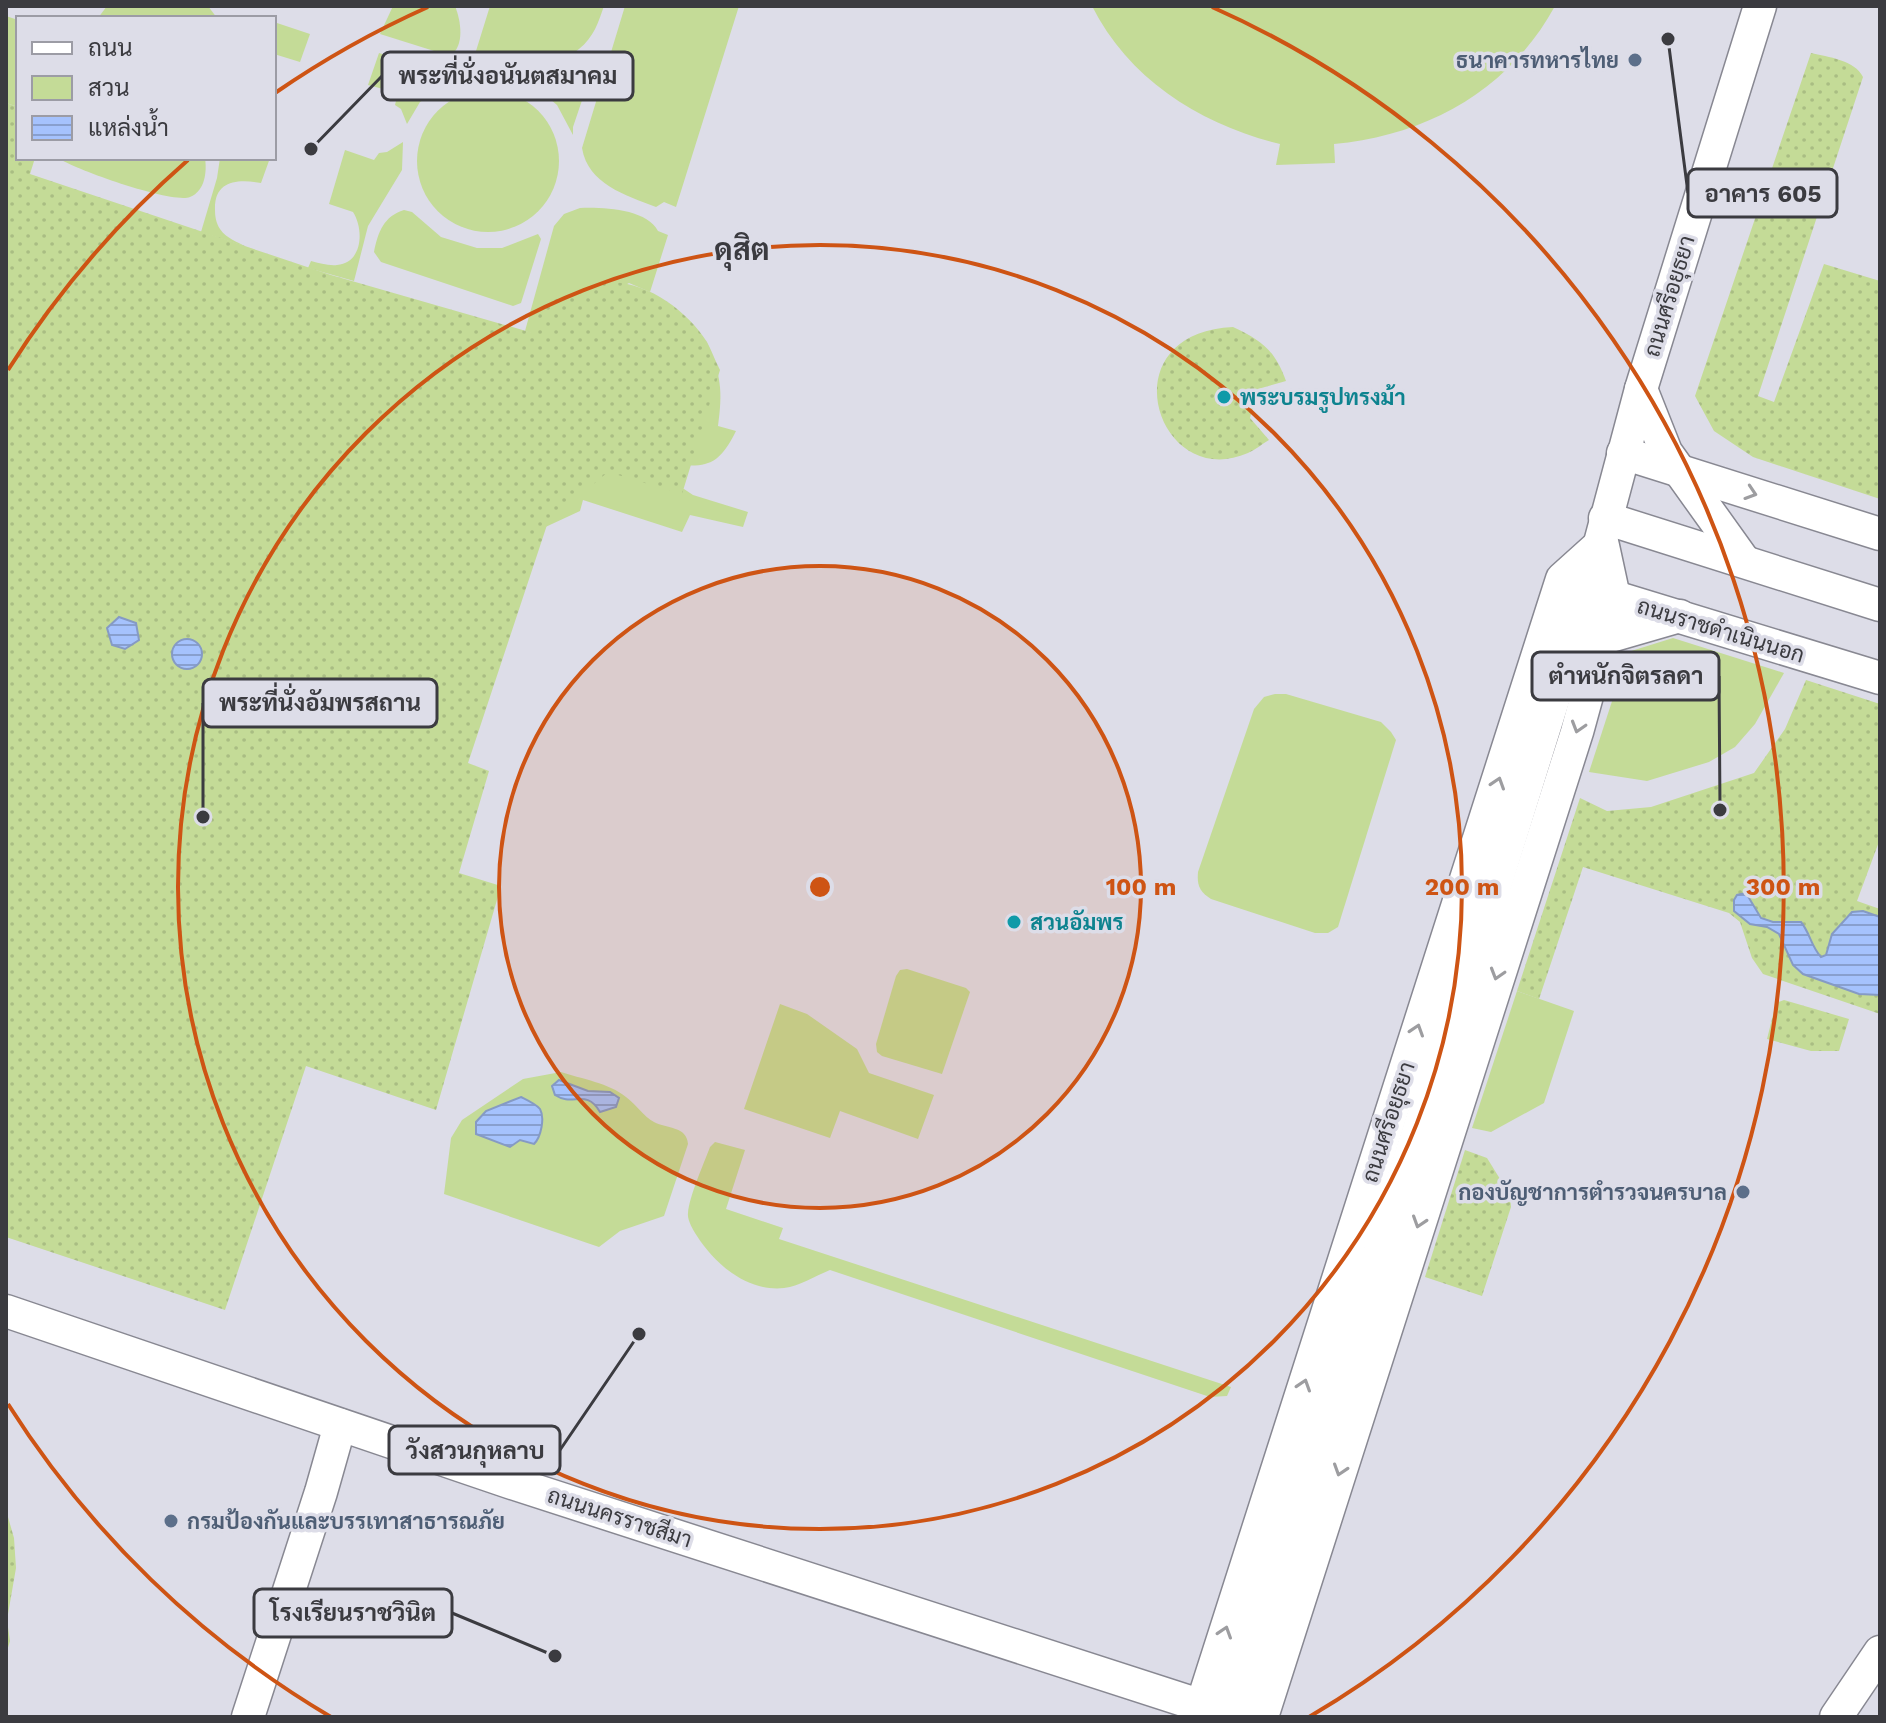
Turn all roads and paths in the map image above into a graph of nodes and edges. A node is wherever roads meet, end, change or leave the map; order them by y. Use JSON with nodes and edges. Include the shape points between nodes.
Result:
{"nodes":[{"id":1,"x":1760,"y":6,"type":"edge"},
{"id":2,"x":1641,"y":389,"type":"junction"},
{"id":3,"x":1623,"y":453,"type":"junction"},
{"id":4,"x":1680,"y":470,"type":"junction"},
{"id":5,"x":1715,"y":481,"type":"junction"},
{"id":6,"x":1604,"y":530,"type":"junction"},
{"id":7,"x":1880,"y":534,"type":"edge"},
{"id":8,"x":1744,"y":561,"type":"junction"},
{"id":9,"x":1588,"y":588,"type":"junction"},
{"id":10,"x":1880,"y":605,"type":"edge"},
{"id":11,"x":1680,"y":616,"type":"junction"},
{"id":12,"x":1604,"y":638,"type":"junction"},
{"id":13,"x":1880,"y":678,"type":"edge"},
{"id":14,"x":1534,"y":716,"type":"junction"},
{"id":15,"x":1533,"y":764,"type":"junction"},
{"id":16,"x":1563,"y":774,"type":"junction"},
{"id":17,"x":1444,"y":998,"type":"junction"},
{"id":18,"x":1421,"y":1123,"type":"junction"},
{"id":19,"x":1384,"y":1134,"type":"junction"},
{"id":20,"x":1372,"y":1226,"type":"junction"},
{"id":21,"x":6,"y":1311,"type":"edge"},
{"id":22,"x":1332,"y":1350,"type":"junction"},
{"id":23,"x":340,"y":1425,"type":"junction"},
{"id":24,"x":1308,"y":1522,"type":"junction"},
{"id":25,"x":1880,"y":1652,"type":"edge"},
{"id":26,"x":1226,"y":1715,"type":"edge"},
{"id":27,"x":248,"y":1717,"type":"edge"},
{"id":28,"x":1836,"y":1717,"type":"edge"}],
"edges":[{"from":1,"to":2,"type":"main road","name":"ถนนศรีอยุธยา"},
{"from":2,"to":3,"type":"main road","name":"ถนนศรีอยุธยา"},
{"from":2,"to":4,"type":"main road","via":[[1666,452]]},
{"from":2,"to":5,"type":"main road","via":[[1677,445]]},
{"from":3,"to":4,"type":"main road"},
{"from":3,"to":6,"type":"main road","name":"ถนนศรีอยุธยา"},
{"from":4,"to":5,"type":"main road"},
{"from":4,"to":8,"type":"main road"},
{"from":5,"to":7,"type":"main road","one_way":true},
{"from":6,"to":8,"type":"main road"},
{"from":6,"to":9,"type":"main road"},
{"from":6,"to":9,"type":"main road","name":"ถนนศรีอยุธยา"},
{"from":8,"to":10,"type":"main road"},
{"from":9,"to":11,"type":"main road","name":"ถนนราชดำเนินนอก"},
{"from":9,"to":12,"type":"main road","name":"ถนนศรีอยุธยา"},
{"from":9,"to":14,"type":"main road","name":"ถนนศรีอยุธยา"},
{"from":11,"to":12,"type":"main road"},
{"from":11,"to":13,"type":"main road","name":"ถนนราชดำเนินนอก"},
{"from":12,"to":16,"type":"main road","name":"ถนนศรีอยุธยา","one_way":true},
{"from":14,"to":15,"type":"main road","name":"ถนนศรีอยุธยา"},
{"from":17,"to":14,"type":"main road","name":"ถนนศรีอยุธยา","one_way":true},
{"from":15,"to":16,"type":"main road"},
{"from":15,"to":17,"type":"main road","name":"ถนนศรีอยุธยา"},
{"from":16,"to":24,"type":"main road","name":"ถนนศรีอยุธยา","one_way":true},
{"from":17,"to":18,"type":"main road","name":"ถนนศรีอยุธยา"},
{"from":19,"to":17,"type":"main road","name":"ถนนศรีอยุธยา","one_way":true},
{"from":18,"to":19,"type":"main road"},
{"from":18,"to":20,"type":"main road","name":"ถนนศรีอยุธยา"},
{"from":19,"to":20,"type":"main road","name":"ถนนศรีอยุธยา"},
{"from":20,"to":22,"type":"main road","name":"ถนนศรีอยุธยา"},
{"from":21,"to":23,"type":"main road","name":"ถนนนครราชสีมา"},
{"from":22,"to":24,"type":"main road","name":"ถนนศรีอยุธยา"},
{"from":26,"to":22,"type":"main road","name":"ถนนศรีอยุธยา","one_way":true},
{"from":23,"to":26,"type":"main road","name":"ถนนนครราชสีมา"},
{"from":23,"to":27,"type":"main road"},
{"from":24,"to":26,"type":"main road","name":"ถนนศรีอยุธยา","via":[[1292,1572]]},
{"from":25,"to":28,"type":"main road"}]}
